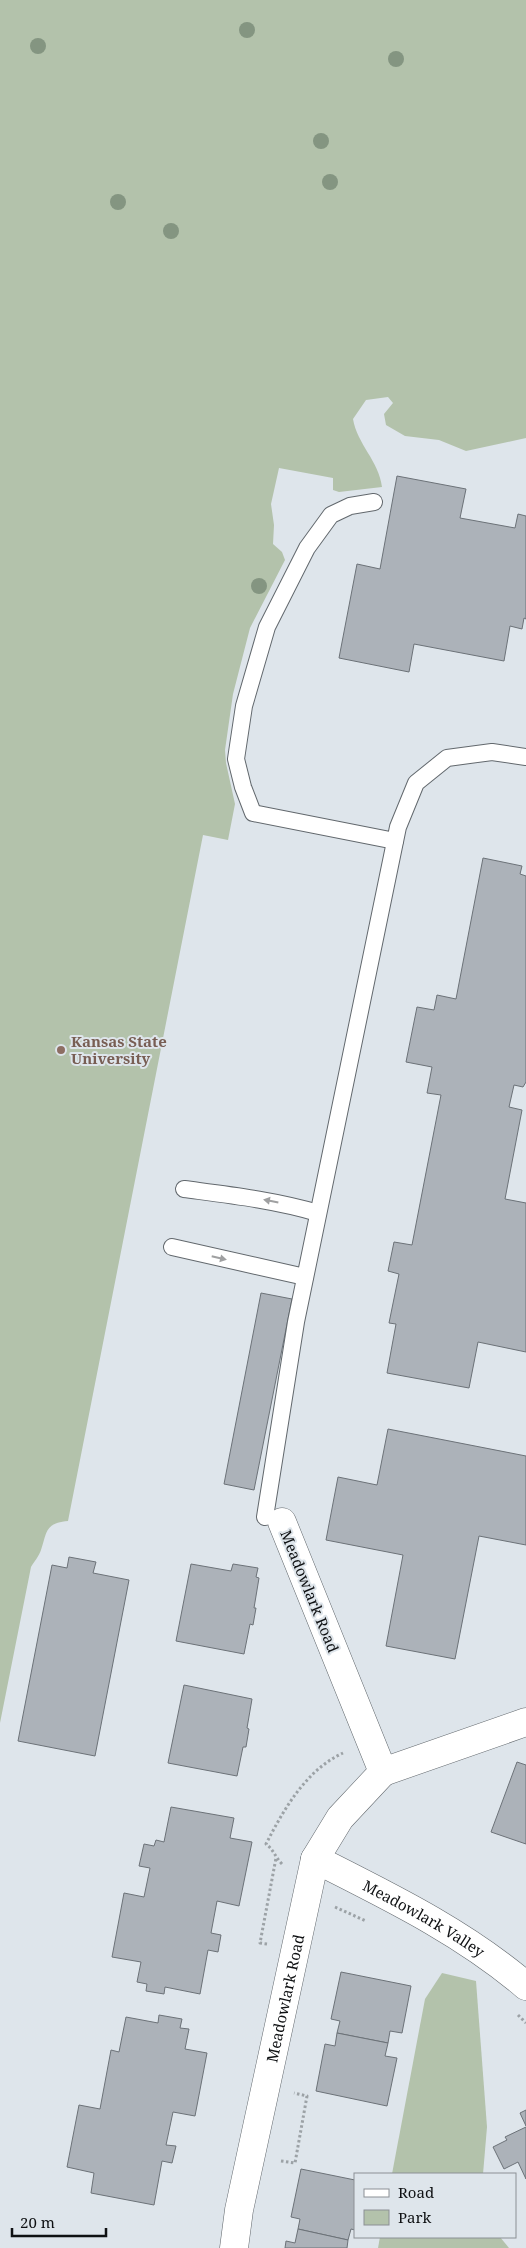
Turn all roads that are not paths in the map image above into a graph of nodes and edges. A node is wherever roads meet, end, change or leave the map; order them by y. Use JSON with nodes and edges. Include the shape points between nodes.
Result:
{"nodes":[{"id":1,"x":374,"y":502,"type":"dead end"},
{"id":2,"x":526,"y":757,"type":"edge"},
{"id":3,"x":395,"y":841,"type":"junction"},
{"id":4,"x":184,"y":1189,"type":"dead end"},
{"id":5,"x":318,"y":1213,"type":"junction"},
{"id":6,"x":172,"y":1247,"type":"dead end"},
{"id":7,"x":305,"y":1277,"type":"junction"},
{"id":8,"x":274,"y":1520,"type":"joint"},
{"id":9,"x":526,"y":1722,"type":"edge"},
{"id":10,"x":384,"y":1772,"type":"junction"},
{"id":11,"x":315,"y":1859,"type":"junction"},
{"id":12,"x":526,"y":1986,"type":"edge"},
{"id":13,"x":234,"y":2248,"type":"edge"}],
"edges":[{"from":1,"to":3,"type":"lane","via":[[350,506],[330,515],[307,548],[267,627],[244,706],[236,760],[253,813]]},
{"from":2,"to":3,"type":"lane","via":[[492,752],[447,758],[416,783]]},
{"from":3,"to":5,"type":"lane"},
{"from":5,"to":4,"type":"lane","one_way":true,"via":[[250,1197]]},
{"from":5,"to":7,"type":"lane"},
{"from":6,"to":7,"type":"lane","one_way":true},
{"from":7,"to":8,"type":"lane"},
{"from":8,"to":10,"type":"street","name":"Meadowlark Road"},
{"from":9,"to":10,"type":"street","name":"Meadowlark Road"},
{"from":10,"to":11,"type":"street","name":"Meadowlark Road","via":[[340,1818]]},
{"from":11,"to":12,"type":"street","name":"Meadowlark Valley","via":[[422,1914],[485,1954]]},
{"from":11,"to":13,"type":"street","name":"Meadowlark Road","via":[[239,2210]]}]}
